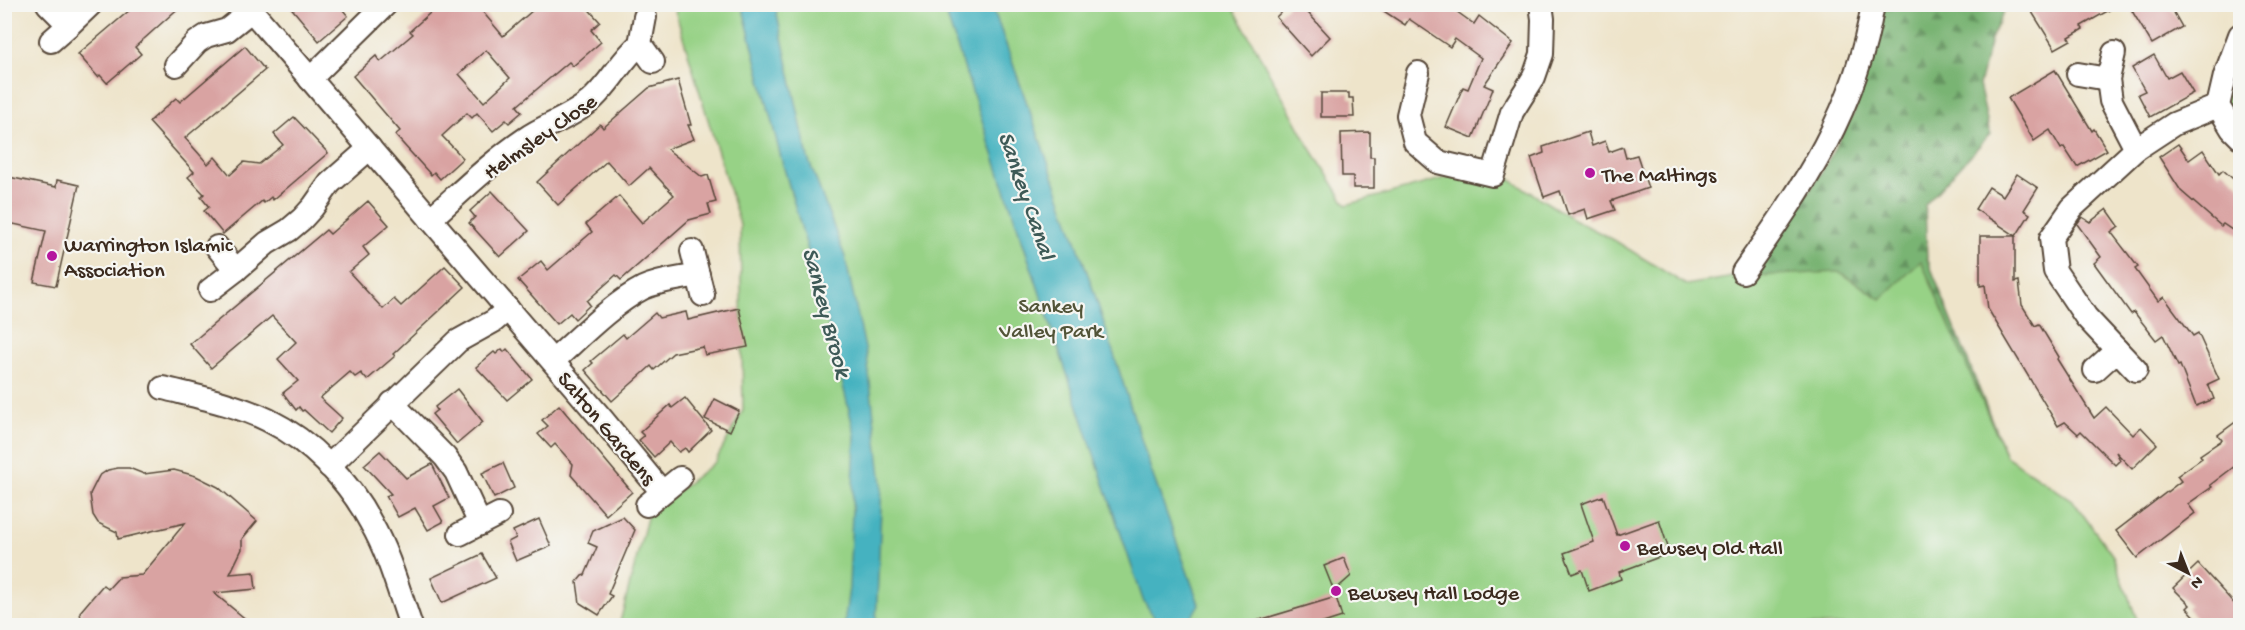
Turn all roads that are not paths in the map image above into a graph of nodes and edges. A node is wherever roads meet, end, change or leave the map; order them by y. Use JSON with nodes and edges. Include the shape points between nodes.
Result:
{"nodes":[{"id":1,"x":48,"y":4,"type":"edge"},
{"id":2,"x":92,"y":4,"type":"edge"},
{"id":3,"x":386,"y":4,"type":"edge"},
{"id":4,"x":1541,"y":4,"type":"edge"},
{"id":5,"x":1873,"y":4,"type":"edge"},
{"id":6,"x":249,"y":7,"type":"edge"},
{"id":7,"x":645,"y":16,"type":"dead end"},
{"id":8,"x":69,"y":25,"type":"junction"},
{"id":9,"x":2241,"y":35,"type":"edge"},
{"id":10,"x":51,"y":41,"type":"dead end"},
{"id":11,"x":640,"y":44,"type":"junction"},
{"id":12,"x":2114,"y":53,"type":"dead end"},
{"id":13,"x":653,"y":62,"type":"dead end"},
{"id":14,"x":176,"y":64,"type":"dead end"},
{"id":15,"x":1418,"y":73,"type":"dead end"},
{"id":16,"x":2078,"y":74,"type":"dead end"},
{"id":17,"x":310,"y":79,"type":"junction"},
{"id":18,"x":2108,"y":79,"type":"junction"},
{"id":19,"x":2218,"y":106,"type":"junction"},
{"id":20,"x":2241,"y":137,"type":"edge"},
{"id":21,"x":370,"y":148,"type":"junction"},
{"id":22,"x":2136,"y":149,"type":"junction"},
{"id":23,"x":430,"y":219,"type":"junction"},
{"id":24,"x":217,"y":247,"type":"dead end"},
{"id":25,"x":692,"y":251,"type":"dead end"},
{"id":26,"x":236,"y":270,"type":"junction"},
{"id":27,"x":1743,"y":272,"type":"dead end"},
{"id":28,"x":210,"y":290,"type":"dead end"},
{"id":29,"x":508,"y":309,"type":"junction"},
{"id":30,"x":2117,"y":350,"type":"junction"},
{"id":31,"x":553,"y":361,"type":"junction"},
{"id":32,"x":2095,"y":370,"type":"dead end"},
{"id":33,"x":2136,"y":370,"type":"dead end"},
{"id":34,"x":163,"y":388,"type":"dead end"},
{"id":35,"x":393,"y":403,"type":"junction"},
{"id":36,"x":329,"y":466,"type":"junction"},
{"id":37,"x":680,"y":478,"type":"dead end"},
{"id":38,"x":480,"y":524,"type":"dead end"},
{"id":39,"x":411,"y":626,"type":"edge"}],
"edges":[{"from":1,"to":8,"type":"street"},
{"from":2,"to":8,"type":"street"},
{"from":3,"to":17,"type":"street"},
{"from":4,"to":15,"type":"street","via":[[1542,54],[1534,77],[1512,112],[1493,176],[1438,162],[1415,142],[1408,115]]},
{"from":5,"to":27,"type":"street","via":[[1860,66],[1829,140]]},
{"from":6,"to":14,"type":"street","via":[[221,33],[197,42]]},
{"from":6,"to":17,"type":"street"},
{"from":7,"to":11,"type":"street"},
{"from":8,"to":10,"type":"street"},
{"from":9,"to":19,"type":"street"},
{"from":11,"to":13,"type":"street"},
{"from":11,"to":23,"type":"street","name":"Helmsley Close","via":[[586,104],[526,138]]},
{"from":12,"to":18,"type":"street"},
{"from":16,"to":18,"type":"street"},
{"from":17,"to":21,"type":"street"},
{"from":18,"to":22,"type":"street","via":[[2111,101]]},
{"from":19,"to":20,"type":"street"},
{"from":19,"to":22,"type":"street","via":[[2174,124]]},
{"from":21,"to":23,"type":"street"},
{"from":21,"to":26,"type":"street","via":[[330,183],[302,219]]},
{"from":22,"to":30,"type":"street","via":[[2072,208],[2051,238],[2055,271],[2086,317]]},
{"from":23,"to":29,"type":"street"},
{"from":24,"to":26,"type":"street"},
{"from":25,"to":31,"type":"street","via":[[700,285],[659,282],[643,289]]},
{"from":26,"to":28,"type":"street"},
{"from":29,"to":31,"type":"street"},
{"from":29,"to":35,"type":"street","via":[[458,342]]},
{"from":30,"to":32,"type":"street"},
{"from":30,"to":33,"type":"street"},
{"from":31,"to":37,"type":"street","name":"Salton Gardens","via":[[655,499]]},
{"from":34,"to":36,"type":"street","via":[[226,404],[269,421]]},
{"from":35,"to":36,"type":"street"},
{"from":35,"to":38,"type":"street","via":[[456,472]]},
{"from":36,"to":39,"type":"street","via":[[343,479],[372,523]]}]}
